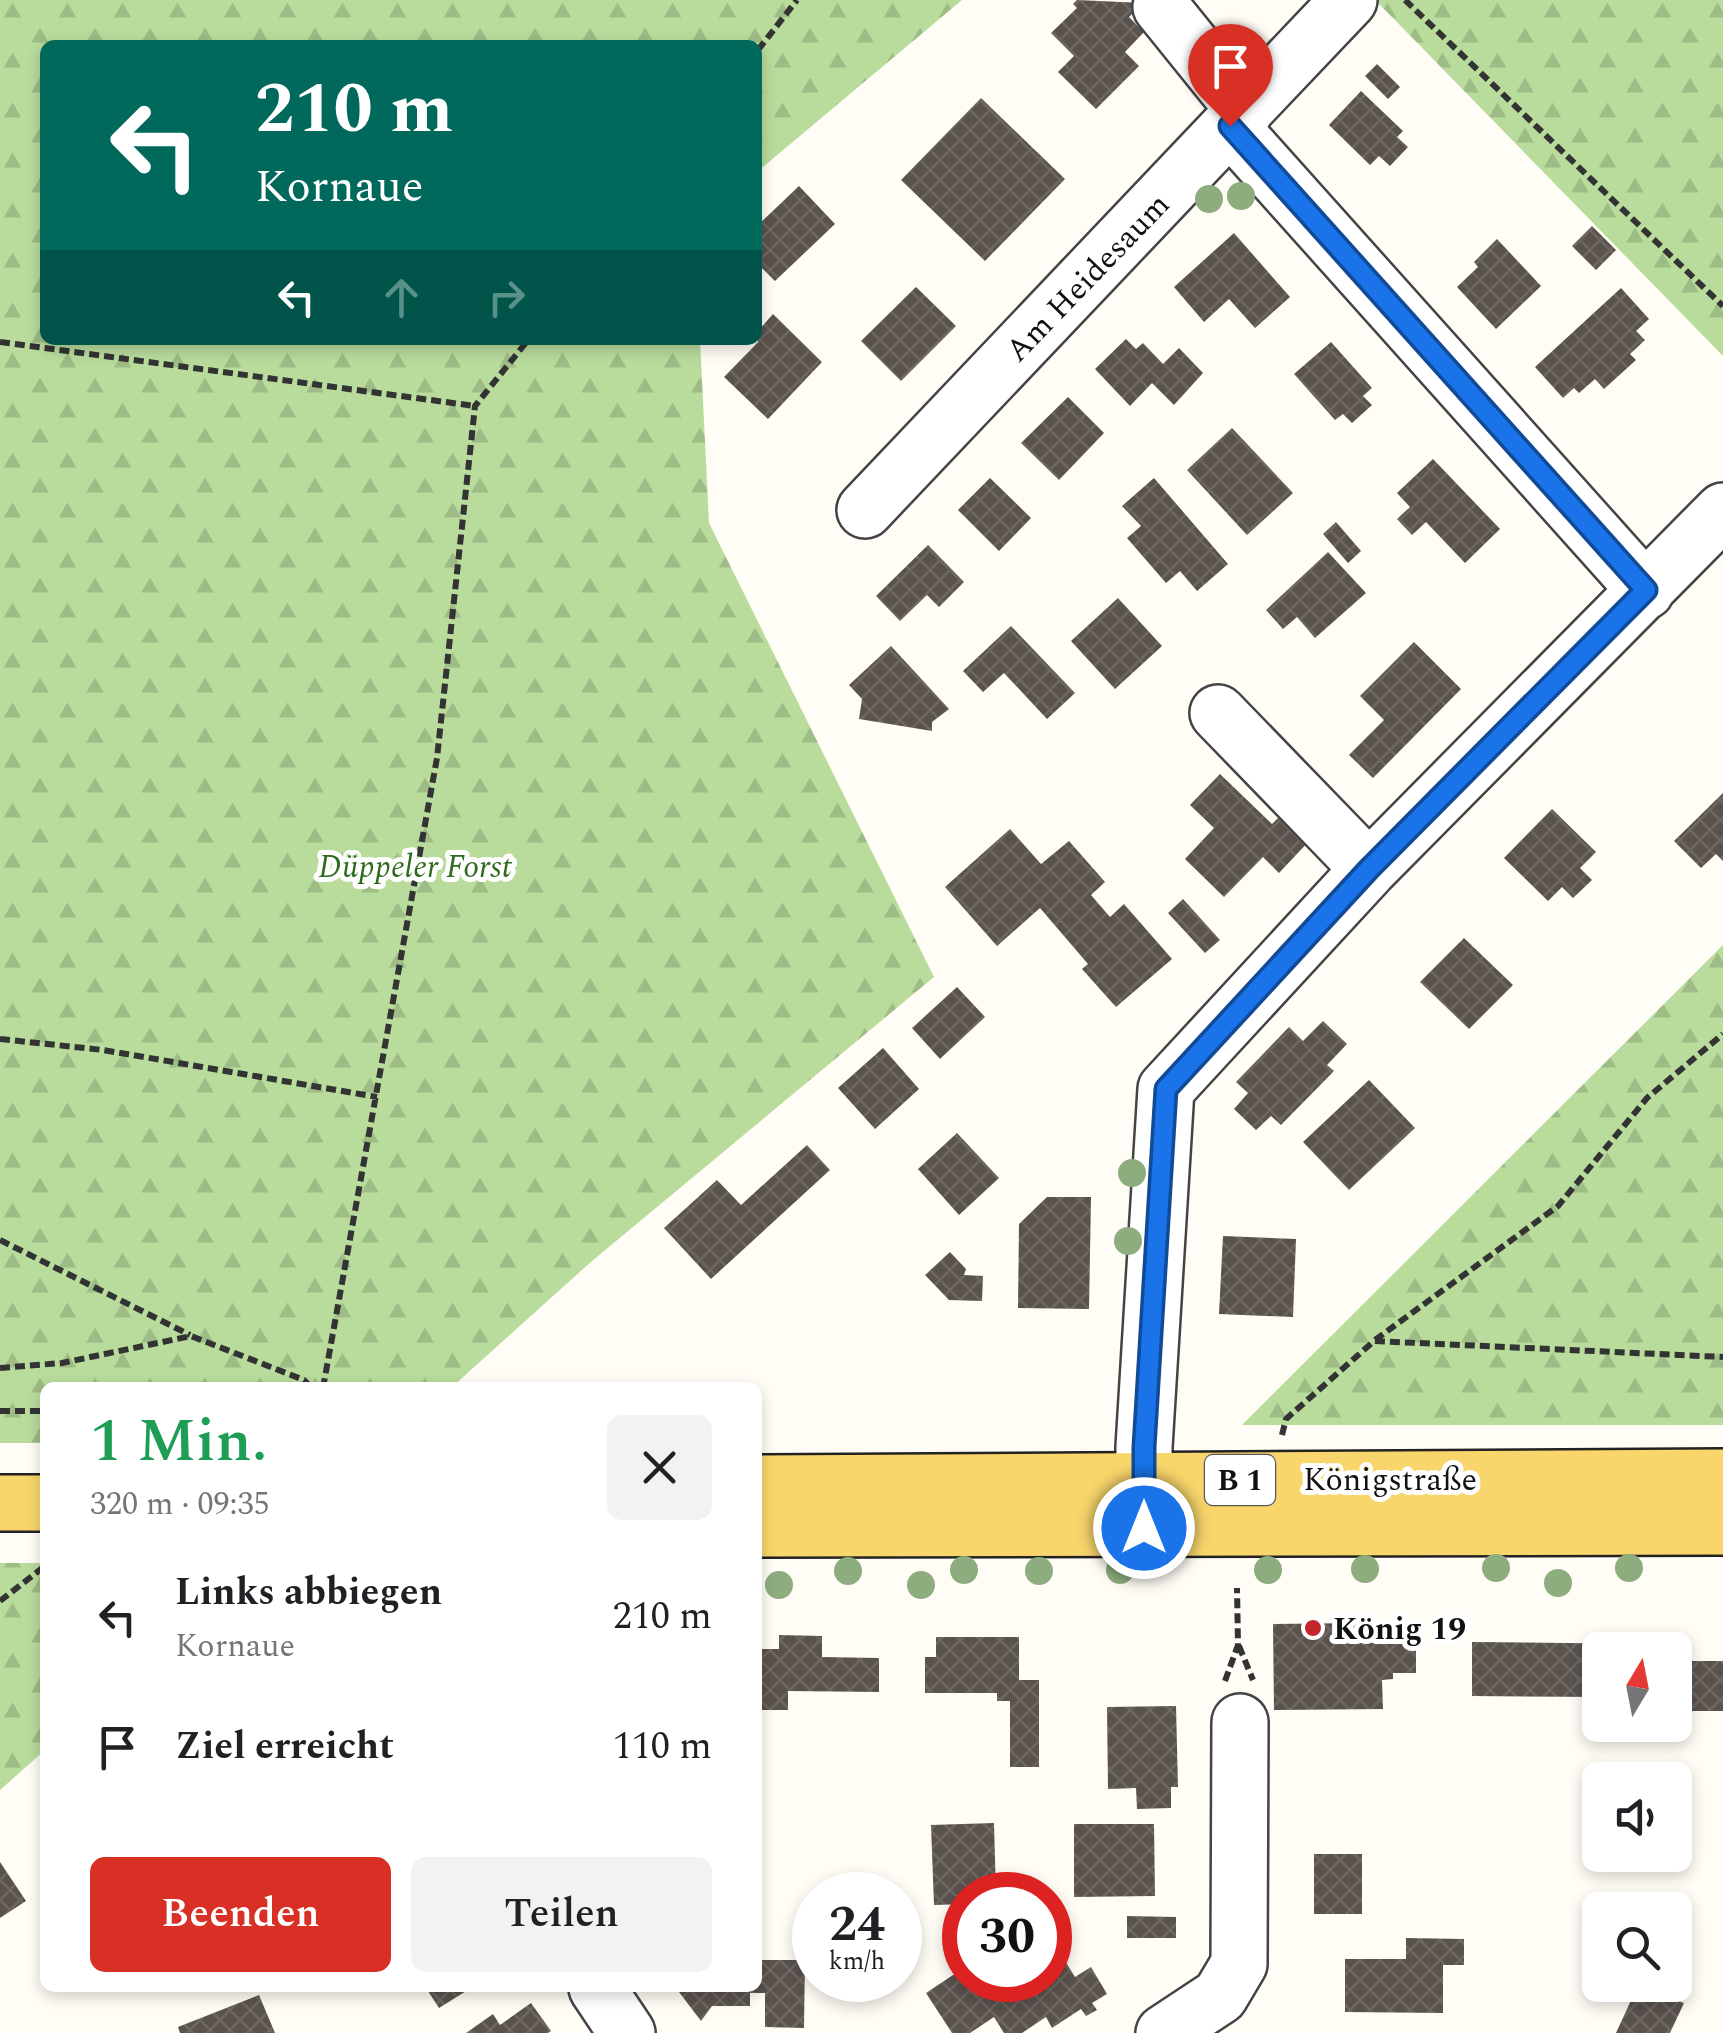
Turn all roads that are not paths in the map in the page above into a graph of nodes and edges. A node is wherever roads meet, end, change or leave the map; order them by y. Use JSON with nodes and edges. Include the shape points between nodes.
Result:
{"nodes":[{"id":1,"x":1349,"y":0,"type":"edge"},
{"id":2,"x":1162,"y":8,"type":"dead end"},
{"id":3,"x":1238,"y":118,"type":"junction"},
{"id":4,"x":865,"y":510,"type":"dead end"},
{"id":5,"x":1723,"y":511,"type":"edge"},
{"id":6,"x":1646,"y":590,"type":"junction"},
{"id":7,"x":1218,"y":713,"type":"dead end"},
{"id":8,"x":1369,"y":869,"type":"junction"},
{"id":9,"x":1723,"y":1477,"type":"edge"},
{"id":10,"x":762,"y":1483,"type":"edge"},
{"id":11,"x":1144,"y":1505,"type":"junction"},
{"id":12,"x":1723,"y":1527,"type":"edge"},
{"id":13,"x":762,"y":1529,"type":"edge"},
{"id":14,"x":1230,"y":1710,"type":"road end"},
{"id":15,"x":600,"y":1992,"type":"edge"},
{"id":16,"x":627,"y":2033,"type":"edge"},
{"id":17,"x":1164,"y":2033,"type":"edge"}],
"edges":[{"from":1,"to":3,"type":"street","name":"Am Heidesaum"},
{"from":2,"to":3,"type":"street"},
{"from":3,"to":4,"type":"street","name":"Am Heidesaum"},
{"from":3,"to":6,"type":"street"},
{"from":5,"to":6,"type":"street"},
{"from":6,"to":8,"type":"street"},
{"from":7,"to":8,"type":"street"},
{"from":8,"to":11,"type":"street","via":[[1166,1089]]},
{"from":9,"to":11,"type":"main road","name":"Königstraße","number":"B 1"},
{"from":10,"to":11,"type":"main road","name":"Königstraße","number":"B 1"},
{"from":11,"to":12,"type":"main road","name":"Königstraße","number":"B 1"},
{"from":11,"to":13,"type":"main road","name":"Königstraße","number":"B 1"},
{"from":14,"to":17,"type":"street","via":[[1239,1964],[1220,1996]]},
{"from":15,"to":16,"type":"street"}]}
